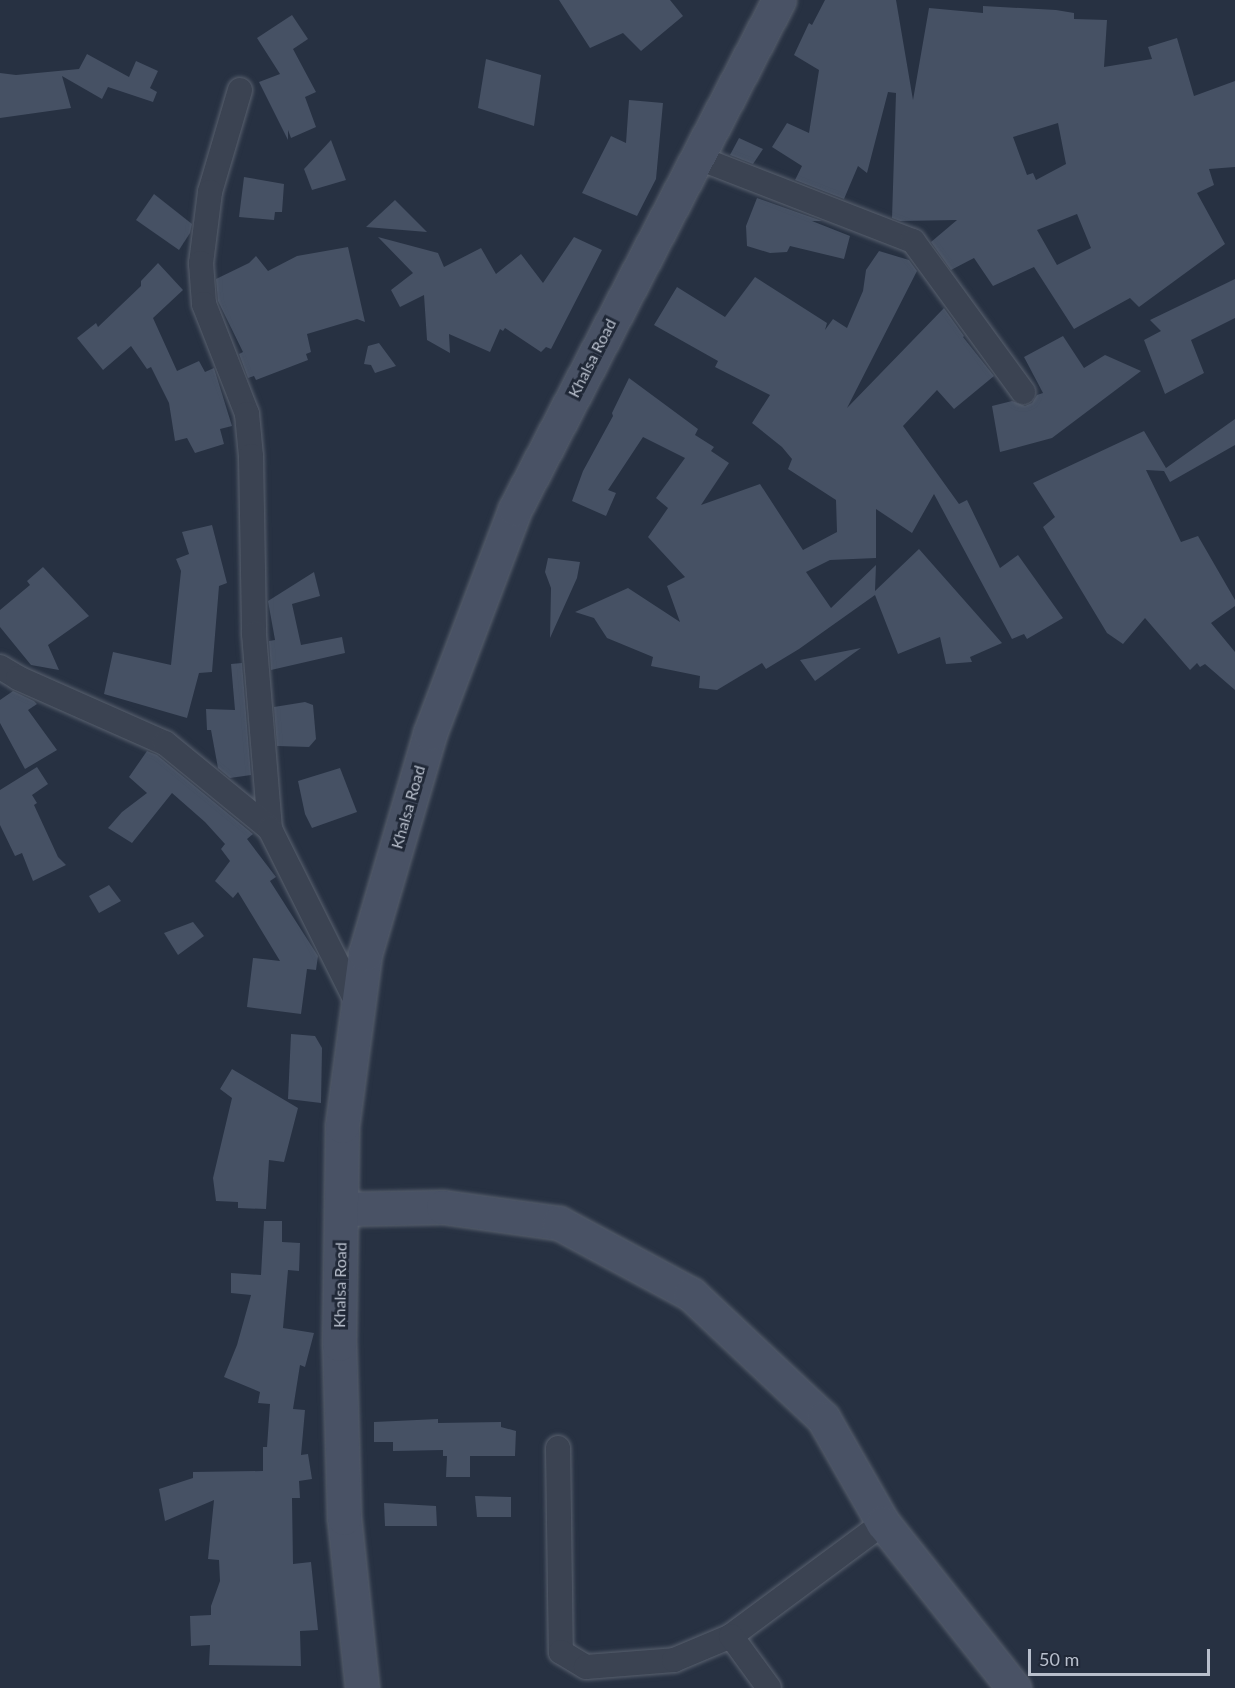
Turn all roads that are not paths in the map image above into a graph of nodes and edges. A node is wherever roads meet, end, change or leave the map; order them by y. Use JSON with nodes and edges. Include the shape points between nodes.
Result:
{"nodes":[{"id":1,"x":779,"y":0,"type":"edge"},
{"id":2,"x":240,"y":90,"type":"dead end"},
{"id":3,"x":696,"y":157,"type":"junction"},
{"id":4,"x":1023,"y":392,"type":"dead end"},
{"id":5,"x":0,"y":667,"type":"edge"},
{"id":6,"x":270,"y":829,"type":"junction"},
{"id":7,"x":358,"y":1005,"type":"junction"},
{"id":8,"x":341,"y":1209,"type":"junction"},
{"id":9,"x":558,"y":1448,"type":"dead end"},
{"id":10,"x":883,"y":1523,"type":"junction"},
{"id":11,"x":731,"y":1636,"type":"junction"},
{"id":12,"x":362,"y":1688,"type":"edge"},
{"id":13,"x":769,"y":1688,"type":"edge"},
{"id":14,"x":1014,"y":1688,"type":"edge"}],
"edges":[{"from":1,"to":3,"type":"main road","name":"Khalsa Road"},
{"from":2,"to":6,"type":"street","via":[[210,192],[201,263],[204,304],[247,414],[254,634]]},
{"from":3,"to":4,"type":"street","via":[[913,241]]},
{"from":3,"to":7,"type":"main road","name":"Khalsa Road","via":[[515,509],[430,733],[365,954]]},
{"from":5,"to":6,"type":"street","via":[[165,743]]},
{"from":6,"to":7,"type":"street"},
{"from":7,"to":8,"type":"main road","name":"Khalsa Road","via":[[342,1126]]},
{"from":8,"to":10,"type":"main road","via":[[443,1207],[559,1223],[691,1294],[823,1418]]},
{"from":8,"to":12,"type":"main road","name":"Khalsa Road","via":[[339,1344],[344,1518]]},
{"from":9,"to":11,"type":"street","via":[[561,1652],[586,1667],[674,1660]]},
{"from":10,"to":11,"type":"street"},
{"from":10,"to":14,"type":"main road"},
{"from":11,"to":13,"type":"street"}]}
